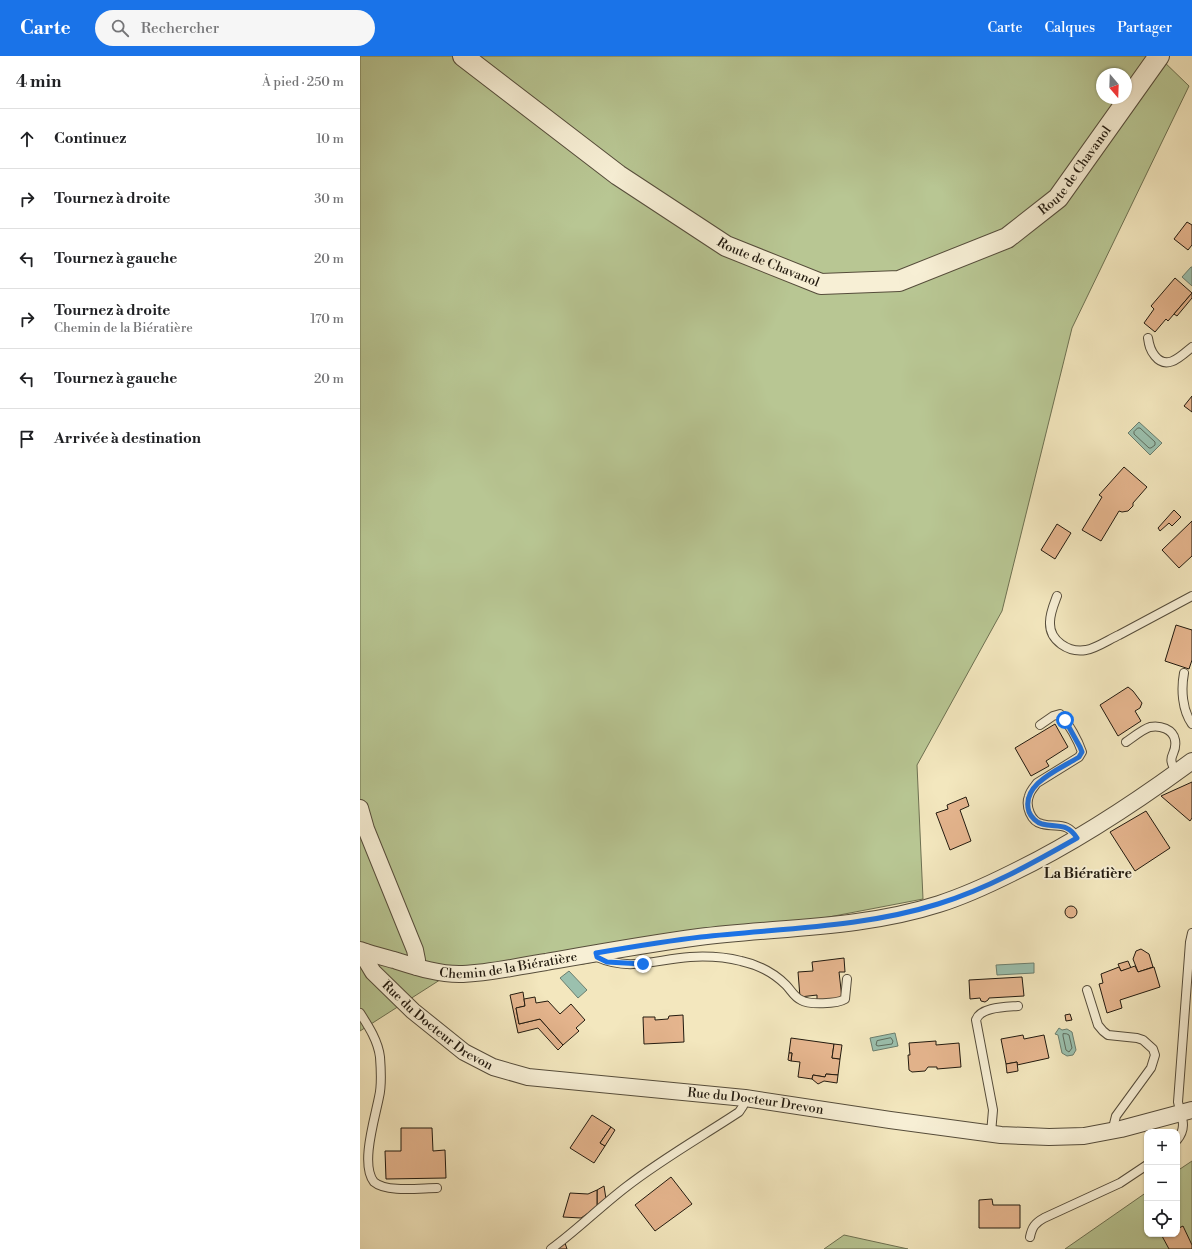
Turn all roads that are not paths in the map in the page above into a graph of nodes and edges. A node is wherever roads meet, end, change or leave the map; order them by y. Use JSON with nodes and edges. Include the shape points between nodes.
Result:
{"nodes":[{"id":1,"x":463,"y":56,"type":"edge"},
{"id":2,"x":1159,"y":56,"type":"edge"},
{"id":3,"x":1148,"y":338,"type":"dead end"},
{"id":4,"x":1192,"y":346,"type":"edge"},
{"id":5,"x":1057,"y":596,"type":"dead end"},
{"id":6,"x":1192,"y":596,"type":"edge"},
{"id":7,"x":1184,"y":673,"type":"dead end"},
{"id":8,"x":1192,"y":724,"type":"edge"},
{"id":9,"x":1040,"y":725,"type":"dead end"},
{"id":10,"x":1126,"y":742,"type":"dead end"},
{"id":11,"x":1192,"y":761,"type":"edge"},
{"id":12,"x":1177,"y":772,"type":"junction"},
{"id":13,"x":360,"y":808,"type":"edge"},
{"id":14,"x":1077,"y":838,"type":"junction"},
{"id":15,"x":1192,"y":933,"type":"edge"},
{"id":16,"x":362,"y":951,"type":"edge"},
{"id":17,"x":596,"y":953,"type":"junction"},
{"id":18,"x":417,"y":967,"type":"junction"},
{"id":19,"x":847,"y":979,"type":"dead end"},
{"id":20,"x":1087,"y":990,"type":"dead end"},
{"id":21,"x":1018,"y":1006,"type":"dead end"},
{"id":22,"x":360,"y":1013,"type":"edge"},
{"id":23,"x":745,"y":1098,"type":"junction"},
{"id":24,"x":1186,"y":1112,"type":"edge"},
{"id":25,"x":1115,"y":1130,"type":"junction"},
{"id":26,"x":991,"y":1133,"type":"junction"},
{"id":27,"x":1180,"y":1134,"type":"edge"},
{"id":28,"x":1144,"y":1167,"type":"edge"},
{"id":29,"x":437,"y":1188,"type":"dead end"},
{"id":30,"x":1030,"y":1237,"type":"dead end"},
{"id":31,"x":551,"y":1249,"type":"edge"}],
"edges":[{"from":1,"to":2,"type":"street","name":"Route de Chavanol","via":[[618,175],[726,246],[821,284],[899,281],[1007,238],[1058,198]]},
{"from":3,"to":4,"type":"lane","via":[[1150,349],[1165,363],[1171,362]]},
{"from":5,"to":6,"type":"lane","via":[[1051,613],[1052,634],[1060,644],[1071,650],[1087,650]]},
{"from":7,"to":8,"type":"lane","via":[[1186,712]]},
{"from":9,"to":14,"type":"lane","via":[[1060,714],[1082,752],[1079,757],[1037,783],[1028,796],[1030,813],[1041,824],[1068,827]]},
{"from":10,"to":12,"type":"lane","via":[[1149,727],[1169,730],[1176,741],[1171,763]]},
{"from":11,"to":12,"type":"street","name":"Chemin de la Biératière"},
{"from":12,"to":14,"type":"street","name":"Chemin de la Biératière"},
{"from":13,"to":18,"type":"street","via":[[415,950]]},
{"from":14,"to":17,"type":"street","name":"Chemin de la Biératière","via":[[1036,862],[981,888],[939,904],[892,916],[836,925],[701,937]]},
{"from":15,"to":24,"type":"lane","via":[[1178,1102]]},
{"from":16,"to":18,"type":"street","name":"Chemin de la Biératière"},
{"from":16,"to":23,"type":"street","name":"Rue du Docteur Drevon","via":[[373,972],[413,1011],[464,1052],[493,1067],[528,1077]]},
{"from":17,"to":18,"type":"street","name":"Chemin de la Biératière","via":[[462,974]]},
{"from":17,"to":19,"type":"lane","via":[[597,957],[607,962],[624,964],[707,956],[742,961],[766,969],[779,978],[802,1002],[840,1002],[845,999]]},
{"from":20,"to":25,"type":"lane","via":[[1098,1025],[1103,1031],[1108,1035],[1143,1040],[1153,1049],[1151,1068],[1116,1116]]},
{"from":21,"to":26,"type":"lane","via":[[981,1012],[976,1020],[993,1110]]},
{"from":22,"to":29,"type":"lane","via":[[376,1041],[381,1074],[380,1097],[366,1149],[368,1176],[381,1186],[391,1188]]},
{"from":23,"to":26,"type":"street","name":"Rue du Docteur Drevon"},
{"from":23,"to":31,"type":"lane","via":[[739,1112],[626,1187]]},
{"from":24,"to":25,"type":"street","name":"Rue du Docteur Drevon"},
{"from":24,"to":27,"type":"lane"},
{"from":25,"to":26,"type":"street","name":"Rue du Docteur Drevon","via":[[1084,1136],[1049,1137]]},
{"from":28,"to":30,"type":"lane","via":[[1120,1183],[1044,1218],[1036,1223]]}]}
